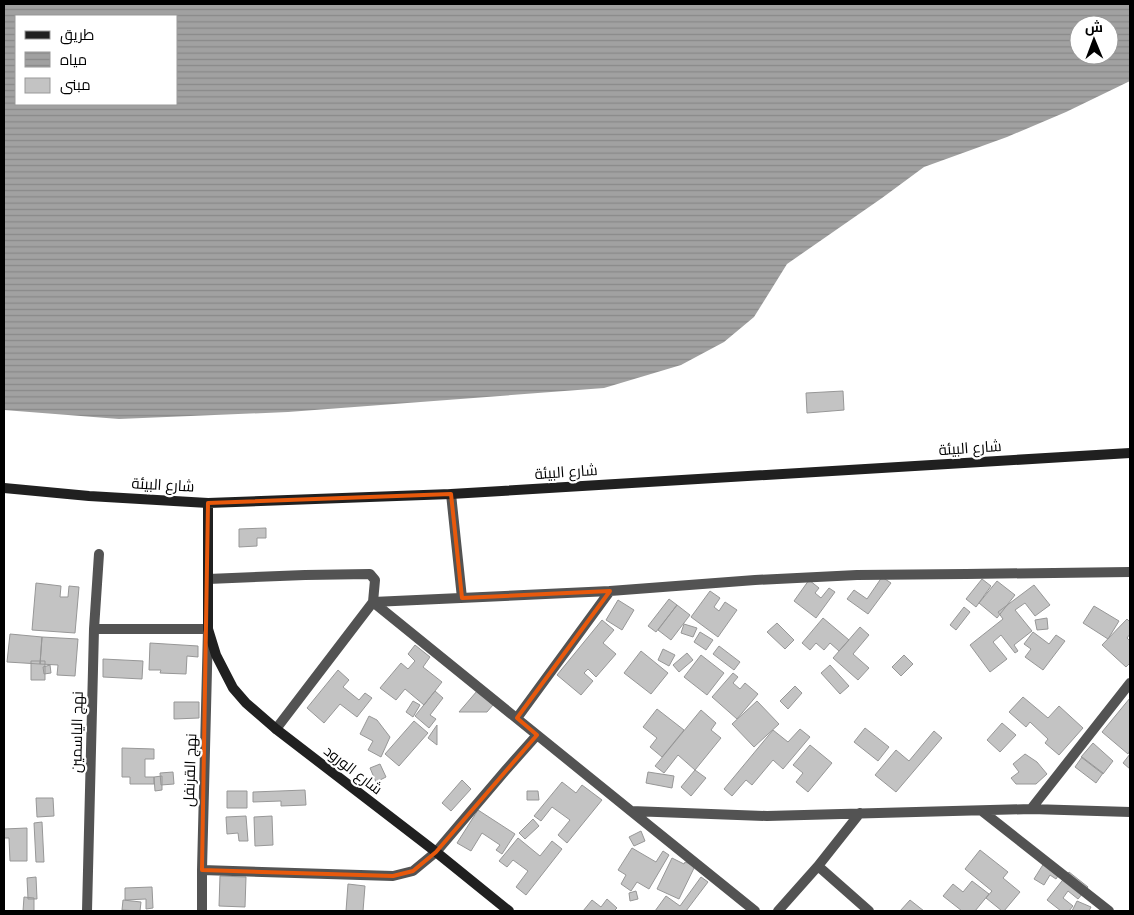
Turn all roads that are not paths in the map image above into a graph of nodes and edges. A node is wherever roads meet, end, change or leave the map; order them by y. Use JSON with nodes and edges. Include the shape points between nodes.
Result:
{"nodes":[{"id":1,"x":1130,"y":453,"type":"edge"},
{"id":2,"x":4,"y":488,"type":"edge"},
{"id":3,"x":451,"y":494,"type":"junction"},
{"id":4,"x":208,"y":503,"type":"junction"},
{"id":5,"x":99,"y":554,"type":"dead end"},
{"id":6,"x":1130,"y":572,"type":"edge"},
{"id":7,"x":208,"y":579,"type":"junction"},
{"id":8,"x":610,"y":591,"type":"junction"},
{"id":9,"x":462,"y":598,"type":"junction"},
{"id":10,"x":373,"y":602,"type":"junction"},
{"id":11,"x":94,"y":629,"type":"junction"},
{"id":12,"x":208,"y":629,"type":"junction"},
{"id":13,"x":1130,"y":684,"type":"edge"},
{"id":14,"x":517,"y":718,"type":"junction"},
{"id":15,"x":276,"y":729,"type":"junction"},
{"id":16,"x":537,"y":735,"type":"junction"},
{"id":17,"x":1031,"y":809,"type":"junction"},
{"id":18,"x":631,"y":811,"type":"junction"},
{"id":19,"x":982,"y":811,"type":"junction"},
{"id":20,"x":1130,"y":812,"type":"edge"},
{"id":21,"x":860,"y":813,"type":"junction"},
{"id":22,"x":436,"y":852,"type":"junction"},
{"id":23,"x":818,"y":866,"type":"junction"},
{"id":24,"x":202,"y":870,"type":"junction"},
{"id":25,"x":87,"y":911,"type":"edge"},
{"id":26,"x":202,"y":911,"type":"edge"},
{"id":27,"x":509,"y":911,"type":"edge"},
{"id":28,"x":756,"y":911,"type":"edge"},
{"id":29,"x":778,"y":911,"type":"edge"},
{"id":30,"x":869,"y":911,"type":"edge"},
{"id":31,"x":1109,"y":911,"type":"edge"}],
"edges":[{"from":1,"to":3,"type":"main road","name":"شارع البيئة"},
{"from":2,"to":4,"type":"main road","name":"شارع البيئة"},
{"from":3,"to":4,"type":"main road","name":"شارع البيئة"},
{"from":3,"to":9,"type":"street"},
{"from":4,"to":7,"type":"main road","name":"شارع الورود"},
{"from":5,"to":11,"type":"street","name":"نهج الياسمين"},
{"from":6,"to":8,"type":"street","via":[[857,575]]},
{"from":7,"to":10,"type":"street","via":[[370,574],[375,580]]},
{"from":7,"to":12,"type":"main road","name":"شارع الورود"},
{"from":8,"to":9,"type":"street"},
{"from":8,"to":14,"type":"street"},
{"from":9,"to":10,"type":"street"},
{"from":10,"to":14,"type":"street"},
{"from":10,"to":15,"type":"street"},
{"from":11,"to":12,"type":"street"},
{"from":11,"to":25,"type":"street","name":"نهج الياسمين"},
{"from":12,"to":15,"type":"main road","name":"شارع الورود","via":[[216,655],[233,688]]},
{"from":12,"to":24,"type":"street","name":"نهج القرنفل"},
{"from":13,"to":17,"type":"street"},
{"from":14,"to":16,"type":"street"},
{"from":15,"to":22,"type":"main road","name":"شارع الورود"},
{"from":16,"to":18,"type":"street"},
{"from":16,"to":22,"type":"street"},
{"from":17,"to":19,"type":"street"},
{"from":17,"to":20,"type":"street"},
{"from":18,"to":21,"type":"street","via":[[767,816]]},
{"from":18,"to":28,"type":"street"},
{"from":19,"to":21,"type":"street"},
{"from":19,"to":31,"type":"street"},
{"from":21,"to":23,"type":"street"},
{"from":22,"to":24,"type":"street","via":[[413,871],[393,876]]},
{"from":22,"to":27,"type":"main road","name":"شارع الورود"},
{"from":23,"to":29,"type":"street"},
{"from":23,"to":30,"type":"street"},
{"from":24,"to":26,"type":"street","name":"نهج القرنفل"}]}
